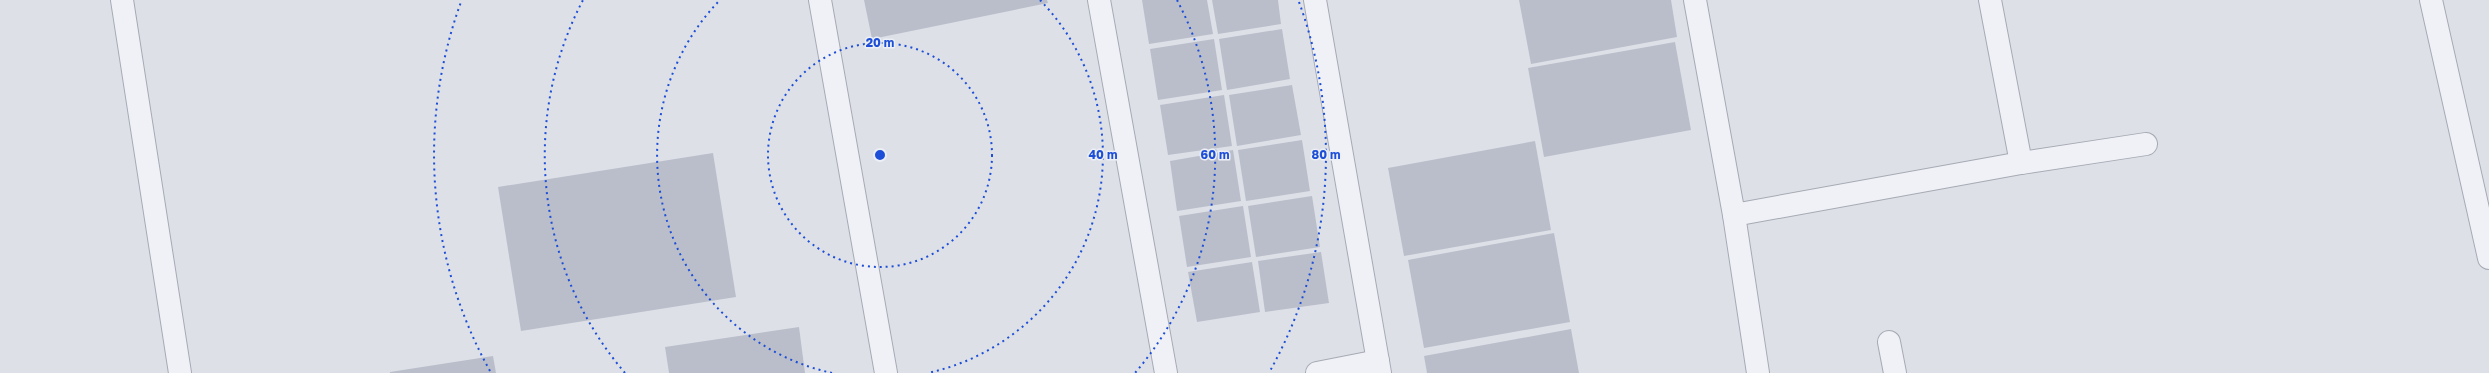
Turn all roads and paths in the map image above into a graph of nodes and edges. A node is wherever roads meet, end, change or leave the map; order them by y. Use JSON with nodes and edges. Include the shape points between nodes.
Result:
{"nodes":[{"id":1,"x":122,"y":0,"type":"edge"},
{"id":2,"x":820,"y":0,"type":"edge"},
{"id":3,"x":1099,"y":0,"type":"edge"},
{"id":4,"x":1315,"y":0,"type":"edge"},
{"id":5,"x":1695,"y":0,"type":"edge"},
{"id":6,"x":1990,"y":0,"type":"edge"},
{"id":7,"x":2431,"y":0,"type":"edge"},
{"id":8,"x":2146,"y":144,"type":"dead end"},
{"id":9,"x":2021,"y":163,"type":"junction"},
{"id":10,"x":1734,"y":215,"type":"junction"},
{"id":11,"x":2489,"y":258,"type":"edge"},
{"id":12,"x":1888,"y":342,"type":"dead end"},
{"id":13,"x":1379,"y":367,"type":"edge"},
{"id":14,"x":180,"y":373,"type":"edge"},
{"id":15,"x":886,"y":373,"type":"edge"},
{"id":16,"x":1166,"y":373,"type":"edge"},
{"id":17,"x":1318,"y":373,"type":"edge"},
{"id":18,"x":1758,"y":373,"type":"edge"},
{"id":19,"x":1895,"y":373,"type":"edge"}],
"edges":[{"from":1,"to":14,"type":"street"},
{"from":2,"to":15,"type":"street"},
{"from":3,"to":16,"type":"street"},
{"from":4,"to":13,"type":"street"},
{"from":5,"to":10,"type":"street"},
{"from":6,"to":9,"type":"street"},
{"from":7,"to":11,"type":"street"},
{"from":8,"to":9,"type":"street"},
{"from":9,"to":10,"type":"street"},
{"from":10,"to":18,"type":"street"},
{"from":12,"to":19,"type":"street"},
{"from":13,"to":17,"type":"street"}]}
